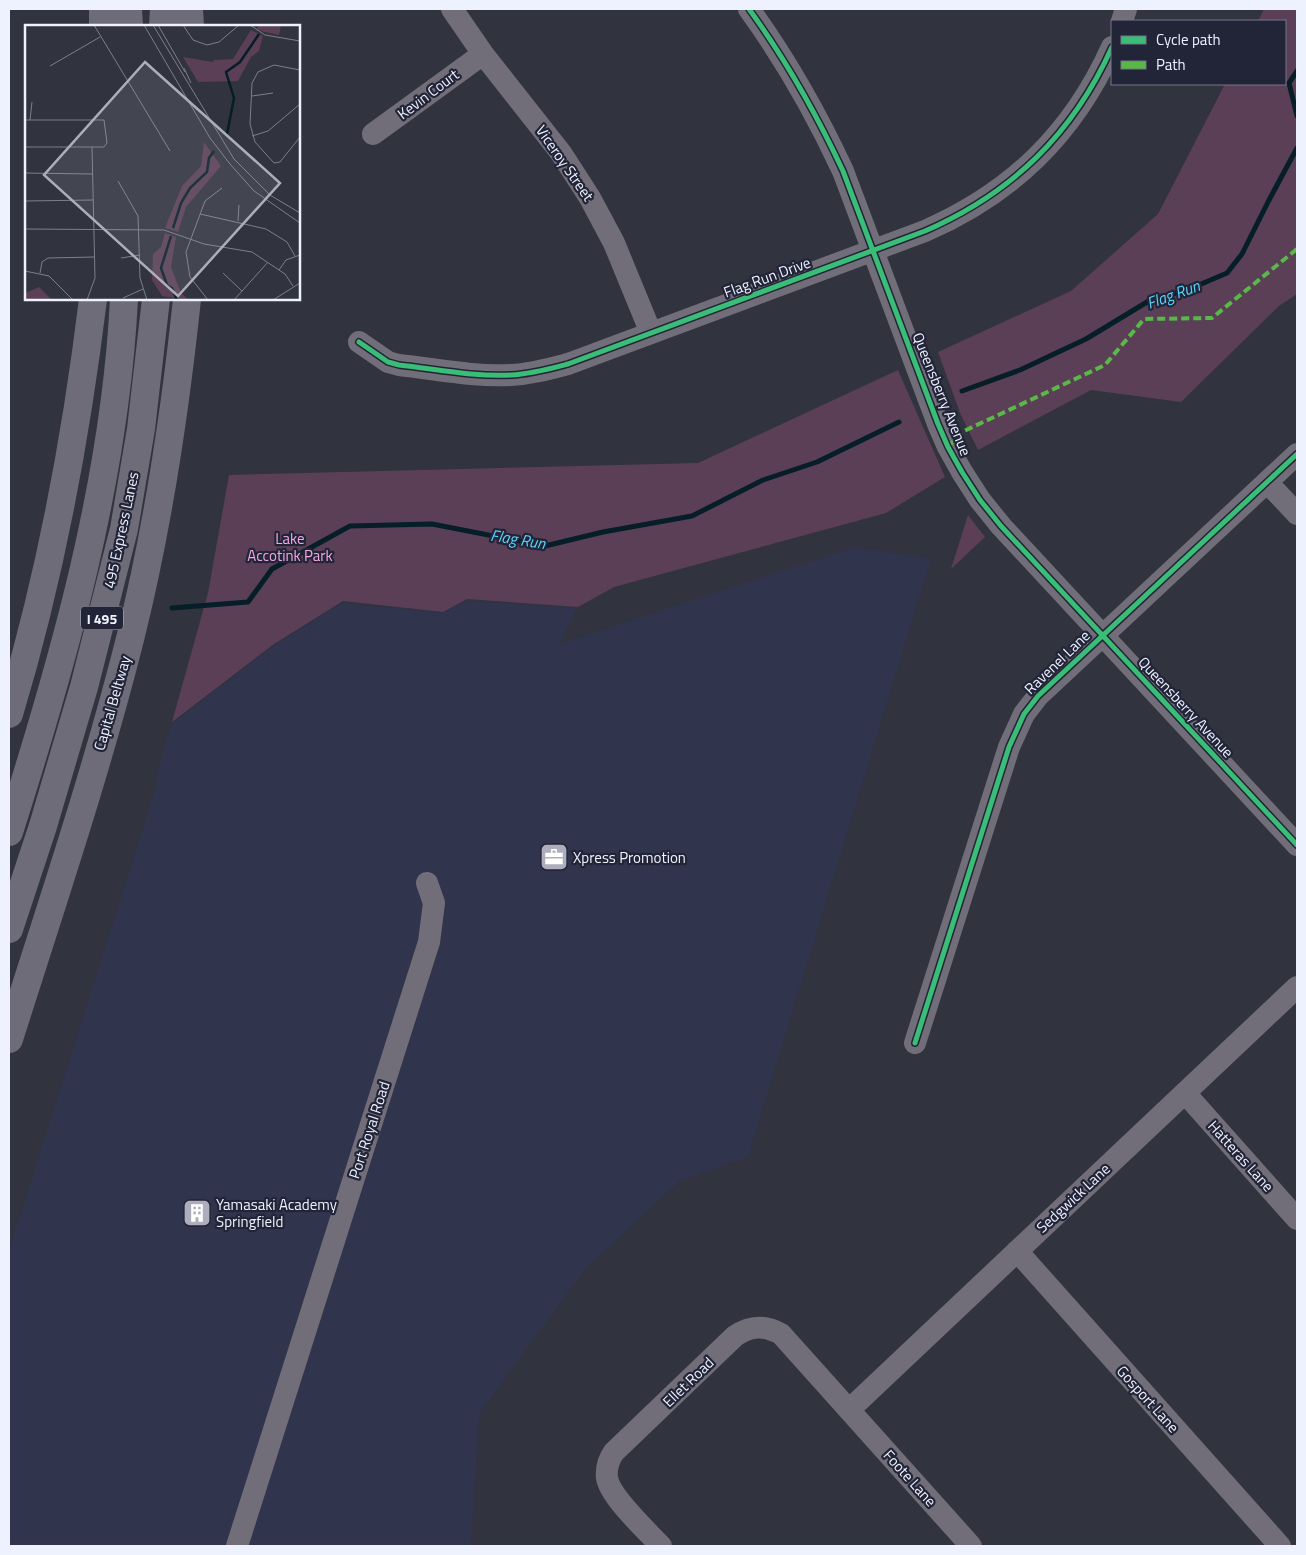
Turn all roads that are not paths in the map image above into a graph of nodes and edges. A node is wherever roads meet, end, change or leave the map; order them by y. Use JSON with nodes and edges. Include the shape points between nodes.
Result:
{"nodes":[{"id":1,"x":103,"y":9,"type":"edge"},
{"id":2,"x":128,"y":9,"type":"edge"},
{"id":3,"x":164,"y":9,"type":"edge"},
{"id":4,"x":189,"y":9,"type":"edge"},
{"id":5,"x":452,"y":9,"type":"edge"},
{"id":6,"x":749,"y":9,"type":"edge"},
{"id":7,"x":103,"y":25,"type":"edge"},
{"id":8,"x":129,"y":25,"type":"edge"},
{"id":9,"x":163,"y":25,"type":"edge"},
{"id":10,"x":190,"y":25,"type":"edge"},
{"id":11,"x":1111,"y":49,"type":"edge"},
{"id":12,"x":483,"y":54,"type":"junction"},
{"id":13,"x":373,"y":134,"type":"dead end"},
{"id":14,"x":874,"y":251,"type":"junction"},
{"id":15,"x":93,"y":300,"type":"edge"},
{"id":16,"x":124,"y":300,"type":"edge"},
{"id":17,"x":156,"y":300,"type":"edge"},
{"id":18,"x":187,"y":300,"type":"edge"},
{"id":19,"x":651,"y":333,"type":"junction"},
{"id":20,"x":359,"y":342,"type":"dead end"},
{"id":21,"x":1297,"y":454,"type":"edge"},
{"id":22,"x":1268,"y":482,"type":"junction"},
{"id":23,"x":1297,"y":514,"type":"edge"},
{"id":24,"x":1102,"y":636,"type":"junction"},
{"id":25,"x":9,"y":714,"type":"edge"},
{"id":26,"x":9,"y":832,"type":"edge"},
{"id":27,"x":1297,"y":845,"type":"edge"},
{"id":28,"x":427,"y":883,"type":"dead end"},
{"id":29,"x":9,"y":929,"type":"edge"},
{"id":30,"x":1297,"y":987,"type":"edge"},
{"id":31,"x":9,"y":1039,"type":"edge"},
{"id":32,"x":915,"y":1044,"type":"dead end"},
{"id":33,"x":1185,"y":1093,"type":"junction"},
{"id":34,"x":1297,"y":1219,"type":"edge"},
{"id":35,"x":1017,"y":1251,"type":"junction"},
{"id":36,"x":849,"y":1410,"type":"junction"},
{"id":37,"x":236,"y":1546,"type":"edge"},
{"id":38,"x":661,"y":1546,"type":"edge"},
{"id":39,"x":971,"y":1546,"type":"edge"},
{"id":40,"x":1280,"y":1546,"type":"edge"}],
"edges":[{"from":1,"to":7,"type":"highway"},
{"from":2,"to":8,"type":"highway"},
{"from":3,"to":9,"type":"highway"},
{"from":4,"to":10,"type":"highway"},
{"from":5,"to":12,"type":"street","name":"Viceroy Street"},
{"from":6,"to":14,"type":"street","name":"Queensberry Avenue","via":[[800,85],[826,134]]},
{"from":11,"to":14,"type":"street","name":"Flag Run Drive","via":[[1082,104],[1036,160],[982,202],[951,220]]},
{"from":12,"to":13,"type":"street","name":"Kevin Court"},
{"from":12,"to":19,"type":"street","name":"Viceroy Street","via":[[561,154],[590,198],[614,243]]},
{"from":14,"to":19,"type":"street","name":"Flag Run Drive"},
{"from":14,"to":24,"type":"street","name":"Queensberry Avenue","via":[[938,424],[962,472],[1001,526]]},
{"from":15,"to":25,"type":"highway","via":[[65,486],[27,652]]},
{"from":16,"to":26,"type":"highway","name":"495 Express Lanes","number":"I 495","via":[[110,431],[89,544],[68,635]]},
{"from":17,"to":29,"type":"highway","name":"495 Express Lanes","number":"I 495","via":[[141,429],[124,529],[84,687]]},
{"from":18,"to":31,"type":"highway","name":"Capital Beltway","number":"I 495","via":[[170,429],[130,639]]},
{"from":19,"to":20,"type":"street","name":"Flag Run Drive","via":[[545,371],[509,375],[399,365],[388,362]]},
{"from":21,"to":22,"type":"street","name":"Ravenel Lane"},
{"from":22,"to":23,"type":"street"},
{"from":22,"to":24,"type":"street","name":"Ravenel Lane"},
{"from":24,"to":27,"type":"street","name":"Queensberry Avenue"},
{"from":24,"to":32,"type":"street","name":"Ravenel Lane","via":[[1038,696],[1015,732]]},
{"from":28,"to":37,"type":"street","name":"Port Royal Road","via":[[434,903],[429,942]]},
{"from":30,"to":33,"type":"street","name":"Sedgwick Lane"},
{"from":33,"to":34,"type":"street","name":"Hatteras Lane"},
{"from":33,"to":35,"type":"street","name":"Sedgwick Lane"},
{"from":35,"to":36,"type":"street","name":"Sedgwick Lane"},
{"from":35,"to":40,"type":"street","name":"Gosport Lane"},
{"from":36,"to":38,"type":"street","name":"Ellet Road","via":[[781,1334],[772,1329],[753,1328],[735,1336],[610,1458],[607,1479],[611,1488]]},
{"from":36,"to":39,"type":"street","name":"Foote Lane"}]}
